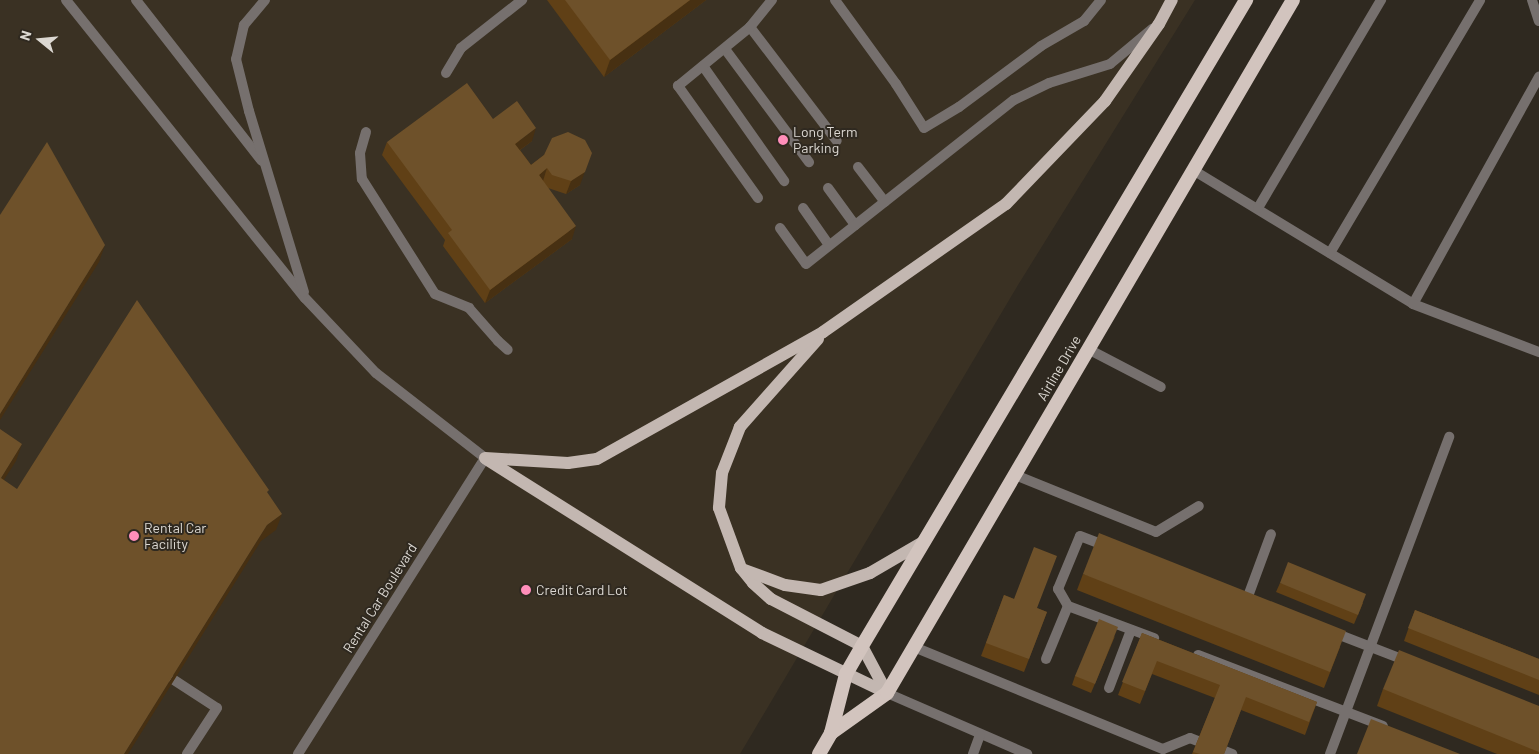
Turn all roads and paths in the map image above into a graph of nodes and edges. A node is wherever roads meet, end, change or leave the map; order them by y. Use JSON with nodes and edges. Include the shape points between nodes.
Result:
{"nodes":[{"id":1,"x":66,"y":0,"type":"edge"},
{"id":2,"x":136,"y":0,"type":"edge"},
{"id":3,"x":265,"y":0,"type":"edge"},
{"id":4,"x":522,"y":0,"type":"edge"},
{"id":5,"x":772,"y":0,"type":"edge"},
{"id":6,"x":835,"y":0,"type":"edge"},
{"id":7,"x":1101,"y":0,"type":"edge"},
{"id":8,"x":1172,"y":0,"type":"edge"},
{"id":9,"x":1246,"y":0,"type":"edge"},
{"id":10,"x":1293,"y":0,"type":"edge"},
{"id":11,"x":1381,"y":0,"type":"edge"},
{"id":12,"x":1480,"y":0,"type":"edge"},
{"id":13,"x":1532,"y":0,"type":"edge"},
{"id":14,"x":1539,"y":21,"type":"edge"},
{"id":15,"x":1159,"y":24,"type":"junction"},
{"id":16,"x":750,"y":27,"type":"junction"},
{"id":17,"x":725,"y":49,"type":"junction"},
{"id":18,"x":703,"y":66,"type":"junction"},
{"id":19,"x":446,"y":73,"type":"dead end"},
{"id":20,"x":1539,"y":77,"type":"edge"},
{"id":21,"x":366,"y":132,"type":"dead end"},
{"id":22,"x":837,"y":141,"type":"dead end"},
{"id":23,"x":809,"y":162,"type":"dead end"},
{"id":24,"x":266,"y":166,"type":"junction"},
{"id":25,"x":858,"y":167,"type":"dead end"},
{"id":26,"x":1193,"y":170,"type":"junction"},
{"id":27,"x":784,"y":181,"type":"dead end"},
{"id":28,"x":828,"y":188,"type":"dead end"},
{"id":29,"x":758,"y":198,"type":"dead end"},
{"id":30,"x":884,"y":202,"type":"junction"},
{"id":31,"x":803,"y":208,"type":"dead end"},
{"id":32,"x":1258,"y":208,"type":"junction"},
{"id":33,"x":855,"y":225,"type":"junction"},
{"id":34,"x":780,"y":228,"type":"dead end"},
{"id":35,"x":829,"y":245,"type":"junction"},
{"id":36,"x":1330,"y":253,"type":"junction"},
{"id":37,"x":306,"y":298,"type":"junction"},
{"id":38,"x":1413,"y":304,"type":"junction"},
{"id":39,"x":824,"y":332,"type":"junction"},
{"id":40,"x":1088,"y":349,"type":"junction"},
{"id":41,"x":508,"y":350,"type":"dead end"},
{"id":42,"x":1539,"y":352,"type":"edge"},
{"id":43,"x":1161,"y":387,"type":"dead end"},
{"id":44,"x":1449,"y":437,"type":"dead end"},
{"id":45,"x":485,"y":458,"type":"junction"},
{"id":46,"x":1015,"y":475,"type":"junction"},
{"id":47,"x":1199,"y":506,"type":"dead end"},
{"id":48,"x":1271,"y":534,"type":"dead end"},
{"id":49,"x":925,"y":541,"type":"junction"},
{"id":50,"x":1117,"y":550,"type":"edge"},
{"id":51,"x":741,"y":568,"type":"junction"},
{"id":52,"x":1247,"y":599,"type":"edge"},
{"id":53,"x":1068,"y":606,"type":"junction"},
{"id":54,"x":1318,"y":627,"type":"edge"},
{"id":55,"x":1131,"y":630,"type":"junction"},
{"id":56,"x":1167,"y":643,"type":"edge"},
{"id":57,"x":862,"y":646,"type":"junction"},
{"id":58,"x":914,"y":647,"type":"junction"},
{"id":59,"x":1371,"y":647,"type":"junction"},
{"id":60,"x":1185,"y":650,"type":"edge"},
{"id":61,"x":1046,"y":658,"type":"dead end"},
{"id":62,"x":1415,"y":664,"type":"edge"},
{"id":63,"x":846,"y":674,"type":"junction"},
{"id":64,"x":174,"y":680,"type":"edge"},
{"id":65,"x":1109,"y":688,"type":"dead end"},
{"id":66,"x":887,"y":693,"type":"junction"},
{"id":67,"x":1346,"y":711,"type":"junction"},
{"id":68,"x":1391,"y":729,"type":"edge"},
{"id":69,"x":831,"y":733,"type":"junction"},
{"id":70,"x":980,"y":734,"type":"junction"},
{"id":71,"x":1198,"y":741,"type":"edge"},
{"id":72,"x":1015,"y":751,"type":"edge"},
{"id":73,"x":187,"y":754,"type":"edge"},
{"id":74,"x":298,"y":754,"type":"edge"},
{"id":75,"x":819,"y":754,"type":"edge"},
{"id":76,"x":973,"y":754,"type":"edge"},
{"id":77,"x":1027,"y":754,"type":"edge"},
{"id":78,"x":1330,"y":754,"type":"edge"}],
"edges":[{"from":1,"to":37,"type":"lane"},
{"from":2,"to":24,"type":"lane"},
{"from":3,"to":24,"type":"lane","via":[[244,25],[236,59]]},
{"from":4,"to":19,"type":"lane","via":[[461,48]]},
{"from":5,"to":16,"type":"lane"},
{"from":6,"to":7,"type":"lane","via":[[924,128],[959,107],[1041,46],[1084,21]]},
{"from":8,"to":15,"type":"main road"},
{"from":9,"to":49,"type":"highway","name":"Airline Drive"},
{"from":10,"to":26,"type":"highway","name":"Airline Drive"},
{"from":11,"to":32,"type":"lane"},
{"from":12,"to":36,"type":"lane"},
{"from":13,"to":14,"type":"lane"},
{"from":15,"to":30,"type":"lane","via":[[1110,64],[1049,83],[1014,100]]},
{"from":15,"to":39,"type":"main road","via":[[1105,101],[1006,204]]},
{"from":16,"to":17,"type":"lane"},
{"from":16,"to":22,"type":"lane"},
{"from":17,"to":18,"type":"lane"},
{"from":17,"to":23,"type":"lane"},
{"from":18,"to":27,"type":"lane"},
{"from":18,"to":29,"type":"lane","via":[[678,86]]},
{"from":20,"to":38,"type":"lane"},
{"from":21,"to":41,"type":"lane","via":[[360,153],[362,179],[435,294],[470,308]]},
{"from":24,"to":37,"type":"lane"},
{"from":25,"to":30,"type":"lane"},
{"from":26,"to":32,"type":"lane"},
{"from":26,"to":40,"type":"highway","name":"Airline Drive"},
{"from":28,"to":33,"type":"lane"},
{"from":30,"to":33,"type":"lane"},
{"from":31,"to":35,"type":"lane"},
{"from":32,"to":36,"type":"lane"},
{"from":33,"to":35,"type":"lane"},
{"from":34,"to":35,"type":"lane","via":[[806,264]]},
{"from":36,"to":38,"type":"lane"},
{"from":37,"to":45,"type":"lane","via":[[376,373]]},
{"from":38,"to":42,"type":"lane"},
{"from":39,"to":45,"type":"main road","via":[[597,459],[568,463]]},
{"from":39,"to":51,"type":"main road","via":[[740,427],[722,473],[719,508]]},
{"from":40,"to":43,"type":"lane"},
{"from":40,"to":46,"type":"highway","name":"Airline Drive"},
{"from":44,"to":59,"type":"lane"},
{"from":45,"to":63,"type":"main road","via":[[762,633]]},
{"from":45,"to":74,"type":"lane","name":"Rental Car Boulevard"},
{"from":46,"to":47,"type":"lane","via":[[1156,532]]},
{"from":46,"to":58,"type":"highway","name":"Airline Drive"},
{"from":48,"to":52,"type":"lane"},
{"from":49,"to":51,"type":"main road","via":[[870,573],[821,590],[785,585]]},
{"from":49,"to":57,"type":"highway","name":"Airline Drive"},
{"from":50,"to":53,"type":"lane","via":[[1080,536],[1058,589]]},
{"from":51,"to":57,"type":"main road","via":[[771,599]]},
{"from":53,"to":55,"type":"lane"},
{"from":53,"to":61,"type":"lane"},
{"from":54,"to":59,"type":"lane"},
{"from":55,"to":56,"type":"lane"},
{"from":55,"to":65,"type":"lane"},
{"from":57,"to":63,"type":"highway","name":"Airline Drive"},
{"from":57,"to":66,"type":"main road"},
{"from":58,"to":66,"type":"highway","name":"Airline Drive"},
{"from":58,"to":71,"type":"lane","via":[[1163,749],[1190,738]]},
{"from":59,"to":62,"type":"lane"},
{"from":59,"to":67,"type":"lane"},
{"from":60,"to":67,"type":"lane"},
{"from":63,"to":66,"type":"main road"},
{"from":63,"to":69,"type":"highway","name":"Airline Drive"},
{"from":64,"to":73,"type":"lane","via":[[217,708]]},
{"from":66,"to":69,"type":"highway","name":"Airline Drive"},
{"from":66,"to":70,"type":"lane"},
{"from":67,"to":68,"type":"lane"},
{"from":67,"to":78,"type":"lane"},
{"from":69,"to":75,"type":"highway","name":"Airline Drive"},
{"from":70,"to":72,"type":"lane"},
{"from":70,"to":76,"type":"lane"},
{"from":72,"to":77,"type":"lane"}]}
